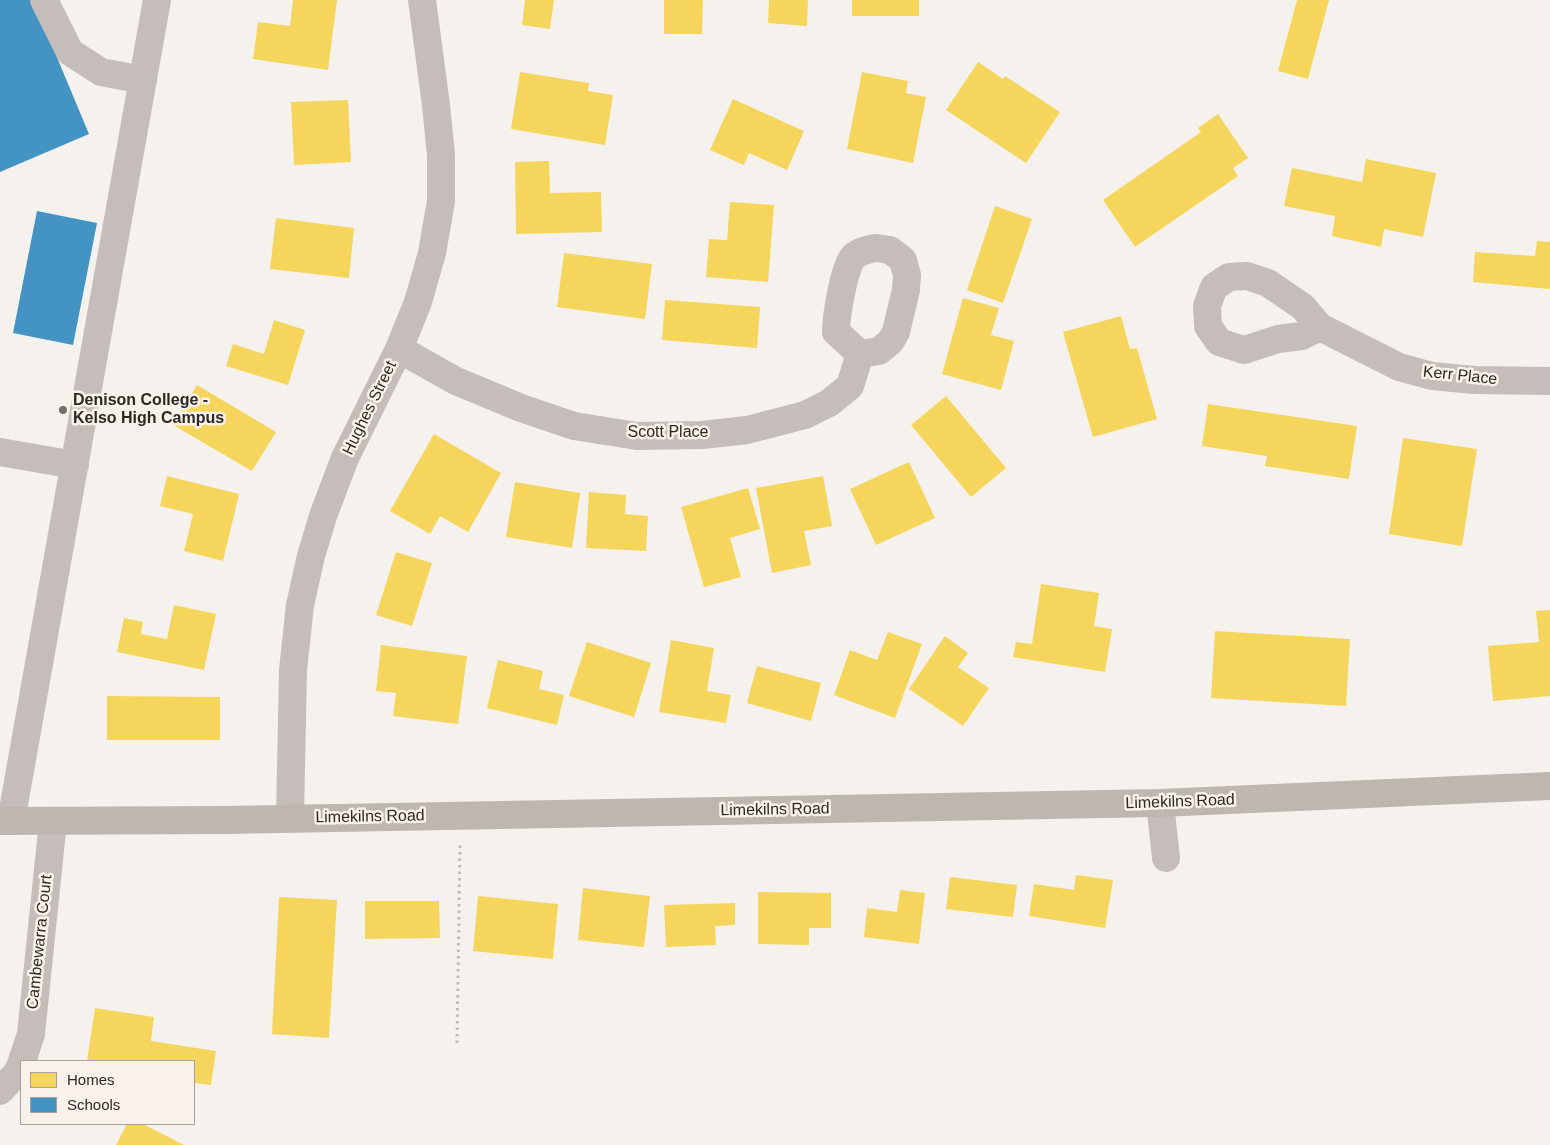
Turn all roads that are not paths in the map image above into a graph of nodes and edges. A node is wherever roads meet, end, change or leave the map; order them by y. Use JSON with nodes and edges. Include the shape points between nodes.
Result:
{"nodes":[{"id":1,"x":44,"y":0,"type":"edge"},
{"id":2,"x":157,"y":0,"type":"edge"},
{"id":3,"x":422,"y":0,"type":"edge"},
{"id":4,"x":143,"y":80,"type":"junction"},
{"id":5,"x":1320,"y":327,"type":"dead end"},
{"id":6,"x":399,"y":349,"type":"junction"},
{"id":7,"x":860,"y":354,"type":"dead end"},
{"id":8,"x":1550,"y":381,"type":"edge"},
{"id":9,"x":0,"y":452,"type":"edge"},
{"id":10,"x":75,"y":465,"type":"junction"},
{"id":11,"x":1550,"y":786,"type":"edge"},
{"id":12,"x":1160,"y":803,"type":"junction"},
{"id":13,"x":290,"y":818,"type":"junction"},
{"id":14,"x":5,"y":821,"type":"edge"},
{"id":15,"x":53,"y":821,"type":"junction"},
{"id":16,"x":1166,"y":858,"type":"dead end"},
{"id":17,"x":23,"y":1060,"type":"edge"},
{"id":18,"x":20,"y":1066,"type":"edge"},
{"id":19,"x":0,"y":1091,"type":"edge"}],
"edges":[{"from":1,"to":4,"type":"street","via":[[70,52],[101,72]]},
{"from":2,"to":4,"type":"street"},
{"from":3,"to":6,"type":"street","name":"Hughes Street","via":[[441,155],[441,201],[432,253],[418,302]]},
{"from":4,"to":10,"type":"street"},
{"from":5,"to":8,"type":"street","name":"Kerr Place","via":[[1399,367],[1432,376]]},
{"from":6,"to":7,"type":"street","name":"Scott Place","via":[[456,381],[521,408],[574,426],[637,436],[702,435],[747,430],[805,415],[829,403],[850,386]]},
{"from":6,"to":13,"type":"street","name":"Hughes Street","via":[[345,458],[311,556],[300,605],[293,670]]},
{"from":9,"to":10,"type":"street"},
{"from":10,"to":14,"type":"street"},
{"from":11,"to":12,"type":"main road","name":"Limekilns Road"},
{"from":12,"to":13,"type":"main road","name":"Limekilns Road"},
{"from":12,"to":16,"type":"street"},
{"from":13,"to":15,"type":"main road","name":"Limekilns Road"},
{"from":14,"to":15,"type":"main road","name":"Limekilns Road"},
{"from":15,"to":17,"type":"street","name":"Cambewarra Court","via":[[31,1034]]},
{"from":18,"to":19,"type":"street","name":"Cambewarra Court"}]}
